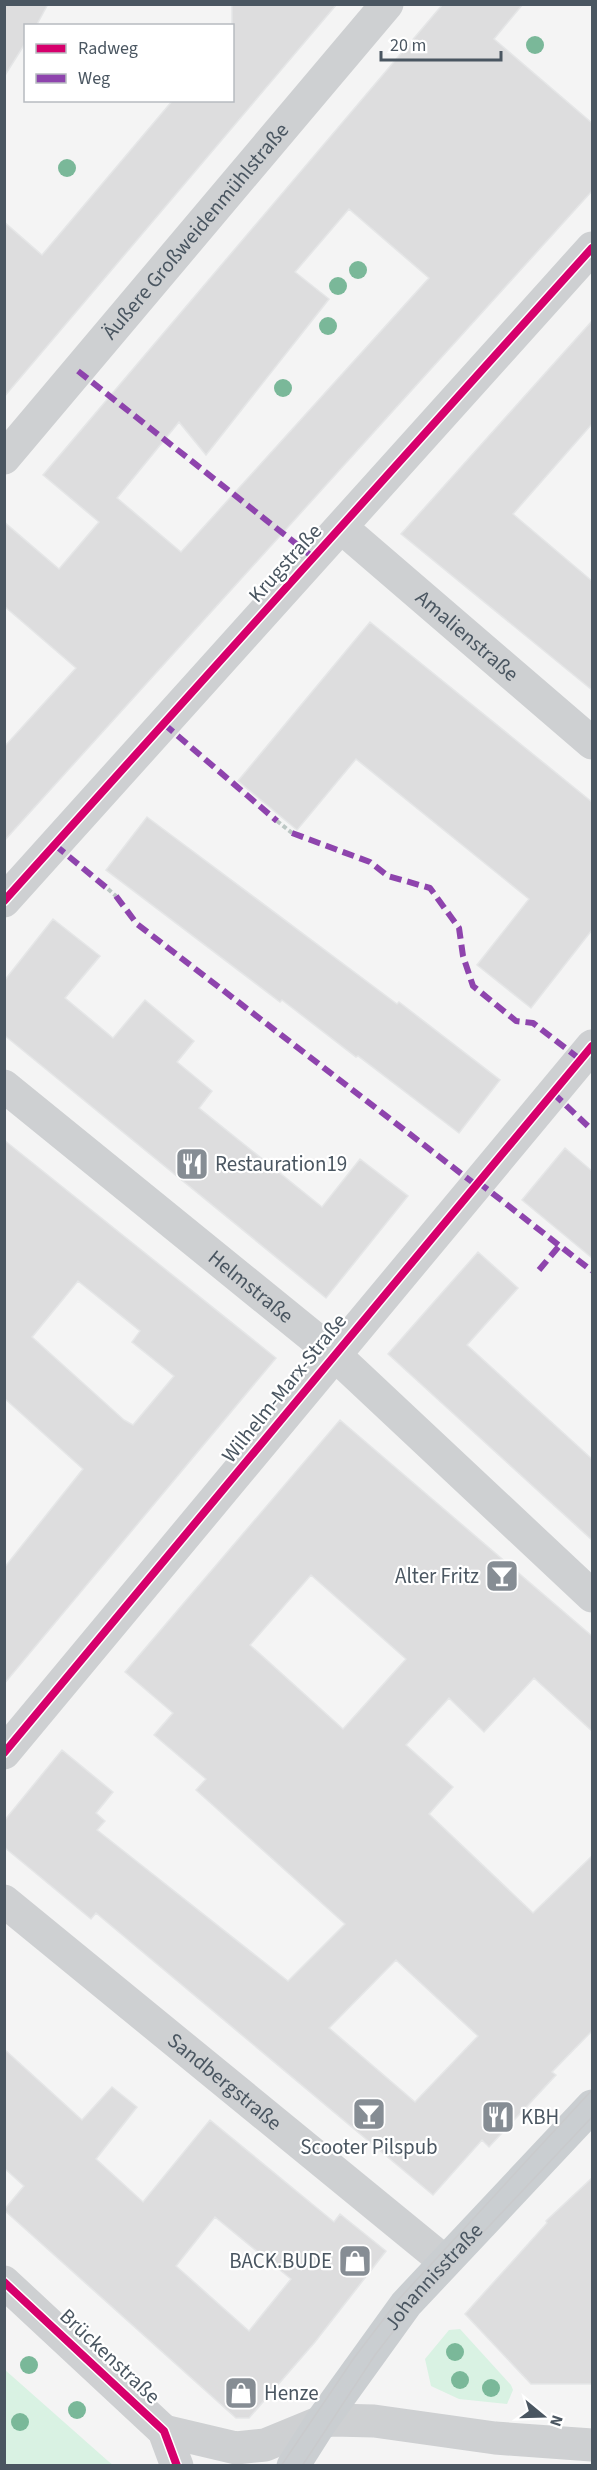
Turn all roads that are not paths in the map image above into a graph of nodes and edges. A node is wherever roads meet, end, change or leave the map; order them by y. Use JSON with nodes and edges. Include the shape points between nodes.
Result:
{"nodes":[{"id":1,"x":387,"y":4,"type":"edge"},
{"id":2,"x":592,"y":248,"type":"edge"},
{"id":3,"x":4,"y":458,"type":"edge"},
{"id":4,"x":342,"y":528,"type":"junction"},
{"id":5,"x":592,"y":743,"type":"edge"},
{"id":6,"x":4,"y":901,"type":"edge"},
{"id":7,"x":592,"y":1046,"type":"edge"},
{"id":8,"x":4,"y":1086,"type":"edge"},
{"id":9,"x":334,"y":1354,"type":"junction"},
{"id":10,"x":592,"y":1596,"type":"edge"},
{"id":11,"x":4,"y":1753,"type":"edge"},
{"id":12,"x":4,"y":1901,"type":"edge"},
{"id":13,"x":592,"y":2106,"type":"edge"},
{"id":14,"x":444,"y":2261,"type":"junction"},
{"id":15,"x":4,"y":2282,"type":"edge"},
{"id":16,"x":321,"y":2422,"type":"junction"},
{"id":17,"x":164,"y":2431,"type":"junction"},
{"id":18,"x":592,"y":2445,"type":"edge"},
{"id":19,"x":177,"y":2466,"type":"edge"},
{"id":20,"x":293,"y":2466,"type":"edge"}],
"edges":[{"from":1,"to":3,"type":"street","name":"Äußere Großweidenmühlstraße"},
{"from":2,"to":4,"type":"street","name":"Krugstraße"},
{"from":4,"to":5,"type":"street","name":"Amalienstraße"},
{"from":4,"to":6,"type":"street","name":"Krugstraße"},
{"from":7,"to":9,"type":"street","name":"Wilhelm-Marx-Straße"},
{"from":8,"to":9,"type":"street","name":"Helmstraße"},
{"from":9,"to":10,"type":"street","name":"Helmstraße"},
{"from":9,"to":11,"type":"street","name":"Wilhelm-Marx-Straße"},
{"from":12,"to":14,"type":"street","name":"Sandbergstraße"},
{"from":13,"to":14,"type":"main road","name":"Johannisstraße"},
{"from":14,"to":16,"type":"main road","name":"Johannisstraße","via":[[389,2324]]},
{"from":15,"to":17,"type":"street","name":"Brückenstraße"},
{"from":16,"to":17,"type":"street","name":"Brückenstraße","via":[[265,2445],[236,2448]]},
{"from":16,"to":18,"type":"street","via":[[374,2421],[495,2438]]},
{"from":16,"to":20,"type":"main road","name":"Johannisstraße"},
{"from":17,"to":19,"type":"street","name":"Brückenstraße"}]}
